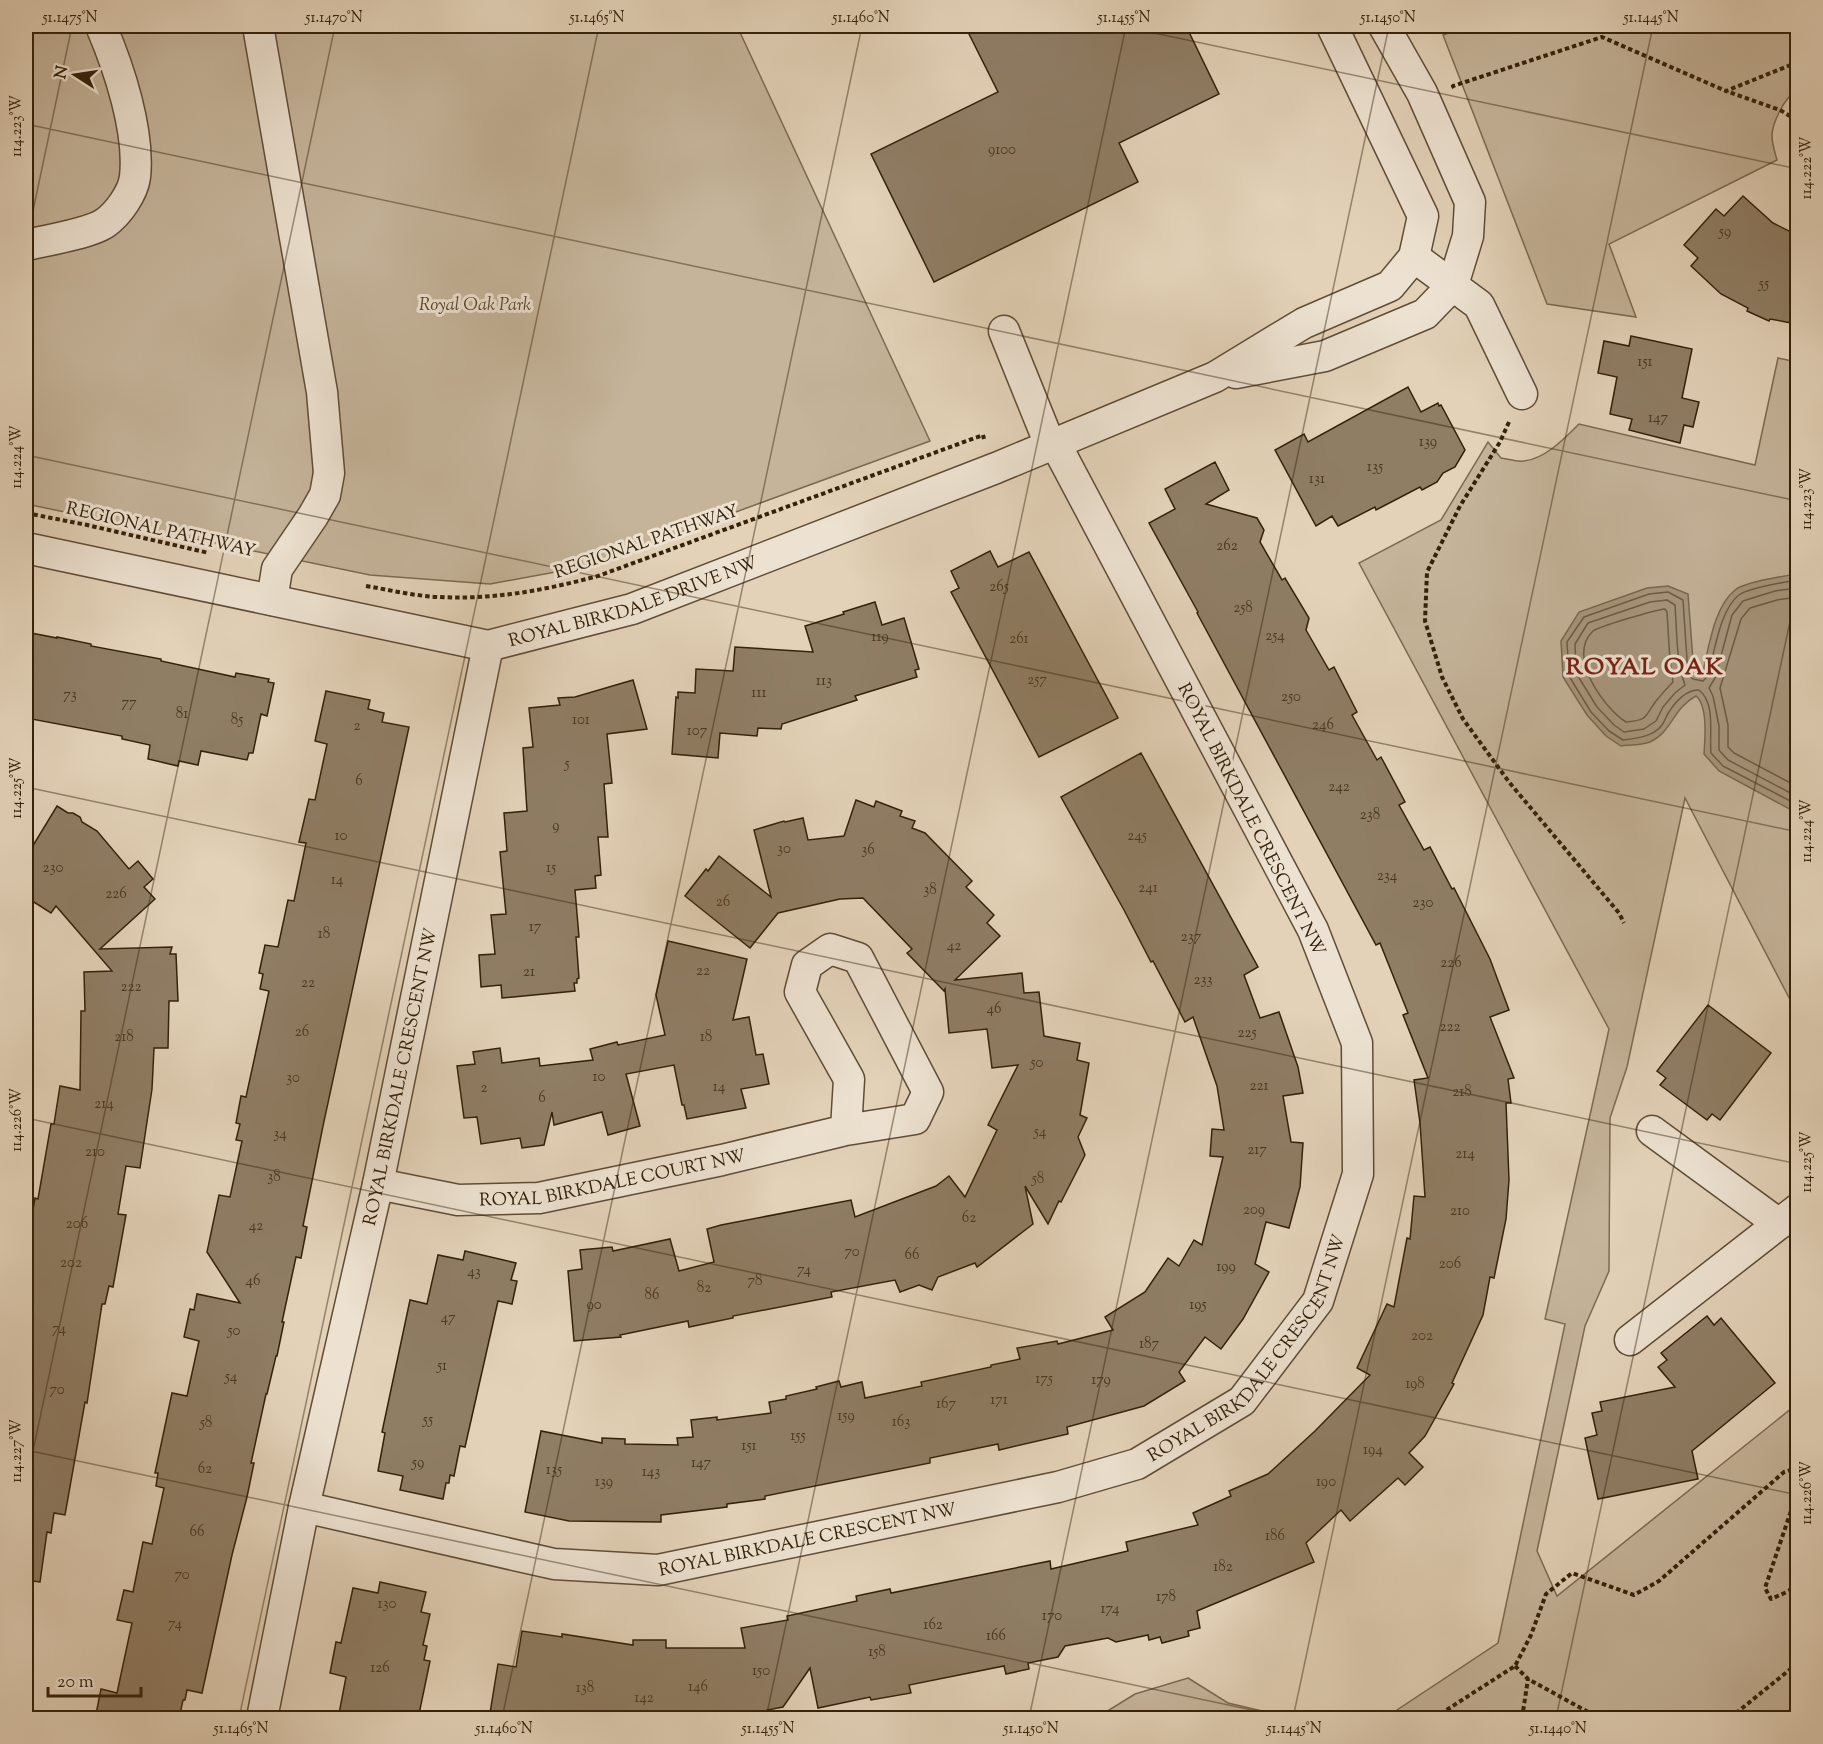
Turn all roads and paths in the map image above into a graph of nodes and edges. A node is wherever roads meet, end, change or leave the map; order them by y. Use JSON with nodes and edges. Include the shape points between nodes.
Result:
{"nodes":[{"id":1,"x":101,"y":26,"type":"edge"},
{"id":2,"x":258,"y":26,"type":"edge"},
{"id":3,"x":1332,"y":26,"type":"edge"},
{"id":4,"x":1384,"y":26,"type":"edge"},
{"id":5,"x":1797,"y":62,"type":"edge"},
{"id":6,"x":1726,"y":91,"type":"junction"},
{"id":7,"x":1457,"y":97,"type":"dead end"},
{"id":8,"x":1797,"y":121,"type":"edge"},
{"id":9,"x":26,"y":246,"type":"edge"},
{"id":10,"x":1414,"y":257,"type":"junction"},
{"id":11,"x":1453,"y":285,"type":"junction"},
{"id":12,"x":1004,"y":332,"type":"dead end"},
{"id":13,"x":1215,"y":376,"type":"junction"},
{"id":14,"x":1522,"y":394,"type":"joint"},
{"id":15,"x":1053,"y":444,"type":"junction"},
{"id":16,"x":996,"y":468,"type":"junction"},
{"id":17,"x":26,"y":513,"type":"edge"},
{"id":18,"x":26,"y":548,"type":"edge"},
{"id":19,"x":211,"y":553,"type":"dead end"},
{"id":20,"x":355,"y":584,"type":"dead end"},
{"id":21,"x":272,"y":600,"type":"junction"},
{"id":22,"x":488,"y":646,"type":"junction"},
{"id":23,"x":1624,"y":923,"type":"dead end"},
{"id":24,"x":846,"y":1130,"type":"junction"},
{"id":25,"x":1652,"y":1131,"type":"dead end"},
{"id":26,"x":378,"y":1184,"type":"junction"},
{"id":27,"x":1788,"y":1217,"type":"edge"},
{"id":28,"x":1630,"y":1340,"type":"dead end"},
{"id":29,"x":1797,"y":1473,"type":"edge"},
{"id":30,"x":1797,"y":1490,"type":"edge"},
{"id":31,"x":303,"y":1507,"type":"junction"},
{"id":32,"x":1797,"y":1579,"type":"edge"},
{"id":33,"x":1797,"y":1663,"type":"edge"},
{"id":34,"x":1515,"y":1666,"type":"junction"},
{"id":35,"x":1528,"y":1679,"type":"junction"},
{"id":36,"x":262,"y":1719,"type":"edge"},
{"id":37,"x":1434,"y":1719,"type":"edge"},
{"id":38,"x":1522,"y":1719,"type":"edge"},
{"id":39,"x":1599,"y":1719,"type":"edge"},
{"id":40,"x":1730,"y":1719,"type":"edge"}],
"edges":[{"from":1,"to":9,"type":"street","via":[[135,135],[135,179],[122,207],[104,224]]},
{"from":2,"to":21,"type":"street","via":[[322,392],[329,473],[325,495],[314,516],[277,569]]},
{"from":3,"to":10,"type":"street","via":[[1423,216]]},
{"from":4,"to":11,"type":"street","via":[[1422,93],[1470,202],[1468,236]]},
{"from":5,"to":6,"type":"path"},
{"from":6,"to":7,"type":"path","via":[[1602,38],[1453,86]]},
{"from":6,"to":8,"type":"path","via":[[1780,110]]},
{"from":10,"to":11,"type":"street"},
{"from":10,"to":13,"type":"street","name":"ROYAL BIRKDALE DRIVE NW","via":[[1390,286],[1304,323]]},
{"from":11,"to":13,"type":"street","name":"ROYAL BIRKDALE DRIVE NW","via":[[1425,314],[1325,356]]},
{"from":11,"to":14,"type":"street","via":[[1479,305]]},
{"from":12,"to":15,"type":"street","name":"ROYAL BIRKDALE CRESCENT NW"},
{"from":13,"to":15,"type":"street","name":"ROYAL BIRKDALE DRIVE NW"},
{"from":14,"to":23,"type":"path","via":[[1500,442],[1460,506],[1427,572],[1425,621],[1442,677],[1463,719]]},
{"from":15,"to":16,"type":"street","name":"ROYAL BIRKDALE DRIVE NW"},
{"from":15,"to":31,"type":"street","name":"ROYAL BIRKDALE CRESCENT NW","via":[[1313,930],[1357,1043],[1358,1174],[1318,1301],[1242,1401],[1137,1464],[1058,1487],[658,1570],[554,1564]]},
{"from":16,"to":20,"type":"path","name":"REGIONAL PATHWAY","via":[[983,435],[559,587],[479,597],[438,597]]},
{"from":16,"to":22,"type":"street","name":"ROYAL BIRKDALE DRIVE NW","via":[[632,609]]},
{"from":17,"to":19,"type":"path","name":"REGIONAL PATHWAY"},
{"from":18,"to":21,"type":"street","name":"ROYAL BIRKDALE DRIVE NW"},
{"from":21,"to":22,"type":"street","name":"ROYAL BIRKDALE DRIVE NW"},
{"from":22,"to":26,"type":"street","name":"ROYAL BIRKDALE CRESCENT NW"},
{"from":24,"to":24,"type":"street","name":"ROYAL BIRKDALE COURT NW","via":[[915,1119],[928,1092],[858,958],[830,949],[807,965],[800,992],[849,1079]]},
{"from":24,"to":26,"type":"street","name":"ROYAL BIRKDALE COURT NW","via":[[539,1198],[458,1200]]},
{"from":25,"to":27,"type":"street"},
{"from":26,"to":31,"type":"street","name":"ROYAL BIRKDALE CRESCENT NW"},
{"from":27,"to":28,"type":"street"},
{"from":29,"to":34,"type":"path","via":[[1794,1469],[1784,1472],[1659,1581],[1634,1595],[1572,1573],[1546,1594]]},
{"from":30,"to":32,"type":"path","via":[[1765,1588],[1771,1599],[1789,1591]]},
{"from":31,"to":36,"type":"street","name":"ROYAL BIRKDALE CRESCENT NW"},
{"from":33,"to":40,"type":"path"},
{"from":34,"to":35,"type":"path"},
{"from":34,"to":37,"type":"path"},
{"from":35,"to":38,"type":"path"},
{"from":35,"to":39,"type":"path"}]}
